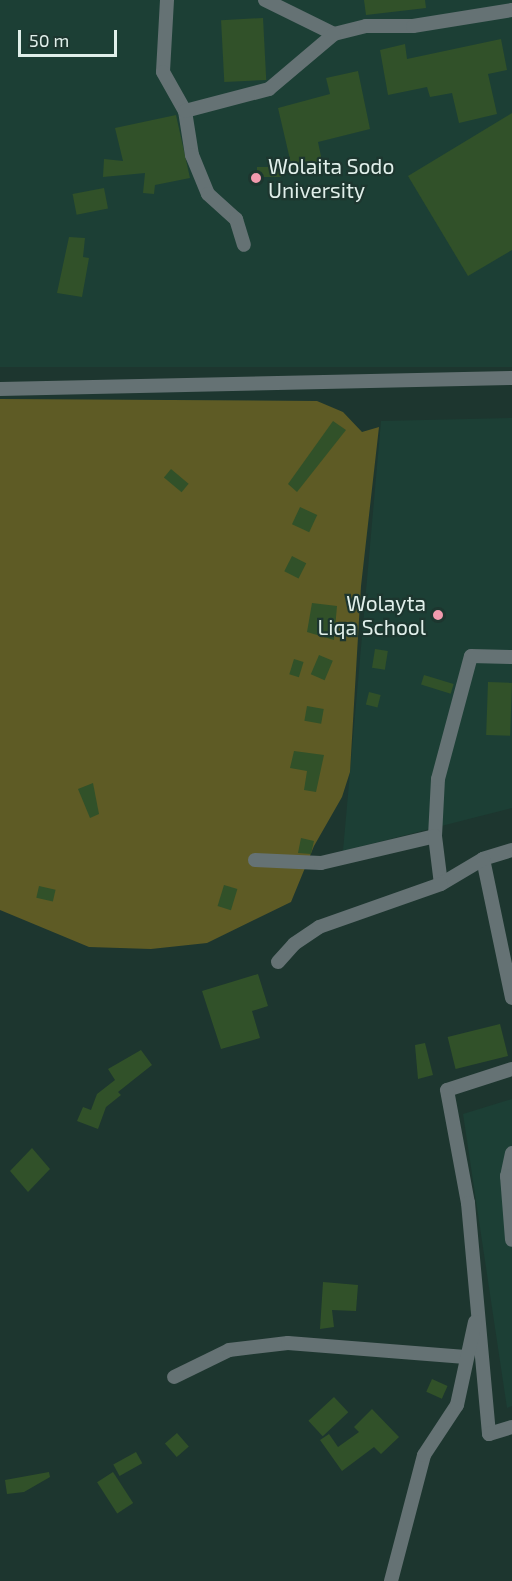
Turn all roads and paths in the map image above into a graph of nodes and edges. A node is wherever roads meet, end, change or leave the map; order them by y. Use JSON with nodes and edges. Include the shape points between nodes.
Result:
{"nodes":[{"id":1,"x":167,"y":0,"type":"edge"},
{"id":2,"x":265,"y":0,"type":"edge"},
{"id":3,"x":512,"y":10,"type":"edge"},
{"id":4,"x":334,"y":34,"type":"junction"},
{"id":5,"x":185,"y":111,"type":"junction"},
{"id":6,"x":244,"y":245,"type":"dead end"},
{"id":7,"x":512,"y":378,"type":"edge"},
{"id":8,"x":0,"y":389,"type":"edge"},
{"id":9,"x":512,"y":657,"type":"edge"},
{"id":10,"x":435,"y":836,"type":"junction"},
{"id":11,"x":512,"y":850,"type":"edge"},
{"id":12,"x":483,"y":859,"type":"junction"},
{"id":13,"x":255,"y":860,"type":"dead end"},
{"id":14,"x":441,"y":884,"type":"junction"},
{"id":15,"x":278,"y":962,"type":"dead end"},
{"id":16,"x":512,"y":998,"type":"edge"},
{"id":17,"x":512,"y":1069,"type":"edge"},
{"id":18,"x":512,"y":1153,"type":"edge"},
{"id":19,"x":512,"y":1240,"type":"edge"},
{"id":20,"x":478,"y":1311,"type":"junction"},
{"id":21,"x":465,"y":1357,"type":"junction"},
{"id":22,"x":174,"y":1377,"type":"dead end"},
{"id":23,"x":512,"y":1427,"type":"edge"},
{"id":24,"x":391,"y":1581,"type":"edge"}],
"edges":[{"from":1,"to":5,"type":"street","via":[[164,72]]},
{"from":2,"to":4,"type":"street"},
{"from":3,"to":4,"type":"street","via":[[413,26],[366,26]]},
{"from":4,"to":5,"type":"street","via":[[269,89]]},
{"from":5,"to":6,"type":"street","via":[[192,155],[207,194],[236,219]]},
{"from":7,"to":8,"type":"street"},
{"from":9,"to":10,"type":"street","via":[[471,656],[438,779]]},
{"from":10,"to":13,"type":"street","via":[[321,863]]},
{"from":10,"to":14,"type":"street"},
{"from":11,"to":12,"type":"street"},
{"from":12,"to":14,"type":"street"},
{"from":12,"to":16,"type":"street"},
{"from":14,"to":15,"type":"street","via":[[319,927],[294,944]]},
{"from":17,"to":20,"type":"street","via":[[447,1090],[468,1203]]},
{"from":18,"to":19,"type":"street","via":[[507,1176]]},
{"from":20,"to":21,"type":"street"},
{"from":20,"to":23,"type":"street","via":[[489,1434]]},
{"from":21,"to":22,"type":"street","via":[[288,1343],[229,1350]]},
{"from":21,"to":24,"type":"street","via":[[457,1405],[424,1455]]}]}
